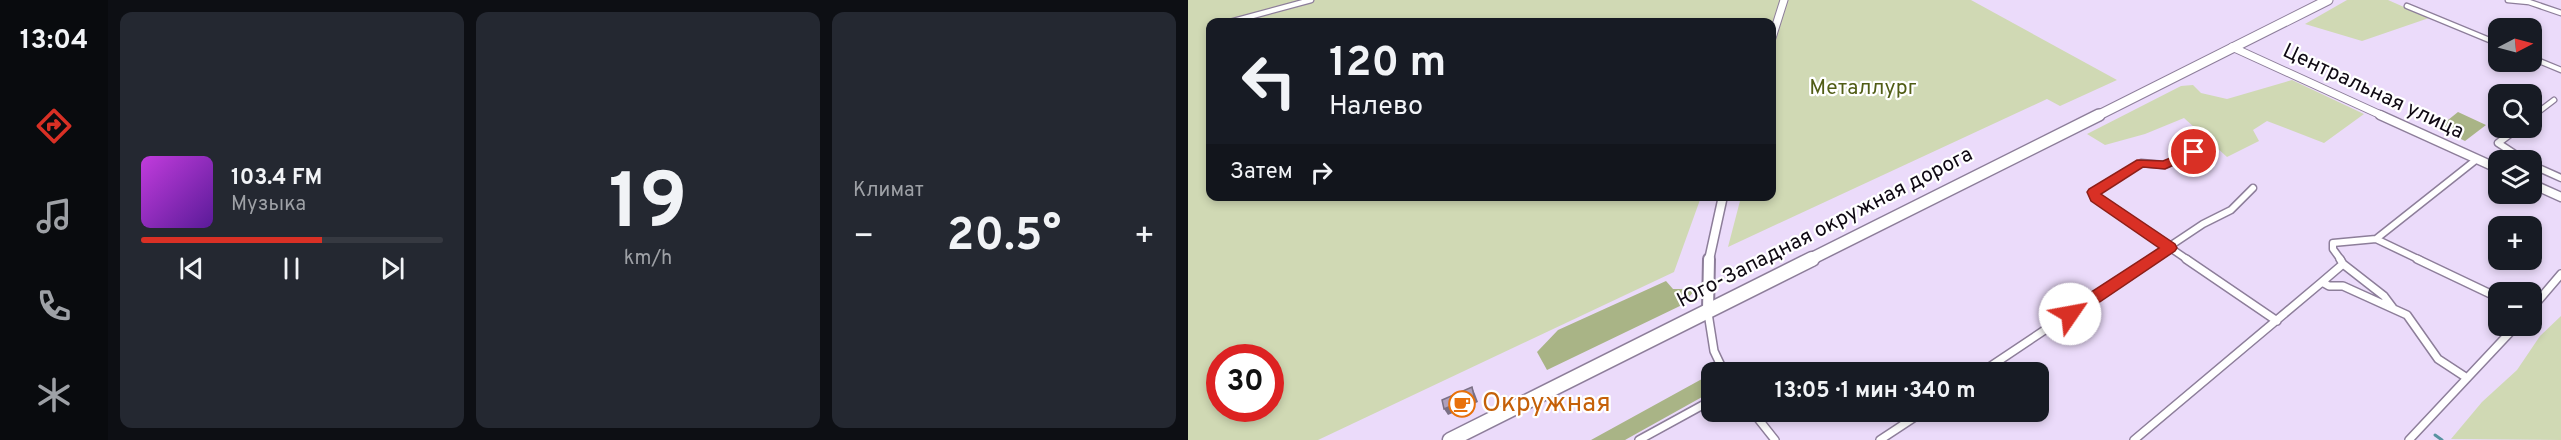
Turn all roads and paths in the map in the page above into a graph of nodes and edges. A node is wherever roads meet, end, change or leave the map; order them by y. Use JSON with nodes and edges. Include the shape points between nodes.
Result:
{"nodes":[{"id":1,"x":1311,"y":0,"type":"edge"},
{"id":2,"x":1784,"y":0,"type":"edge"},
{"id":3,"x":2328,"y":0,"type":"edge"},
{"id":4,"x":2508,"y":0,"type":"edge"},
{"id":5,"x":2407,"y":6,"type":"dead end"},
{"id":6,"x":2561,"y":13,"type":"edge"},
{"id":7,"x":1245,"y":18,"type":"edge"},
{"id":8,"x":1776,"y":25,"type":"edge"},
{"id":9,"x":2488,"y":39,"type":"edge"},
{"id":10,"x":2232,"y":47,"type":"junction"},
{"id":11,"x":2542,"y":62,"type":"edge"},
{"id":12,"x":2561,"y":70,"type":"edge"},
{"id":13,"x":2554,"y":100,"type":"dead end"},
{"id":14,"x":2542,"y":109,"type":"edge"},
{"id":15,"x":2505,"y":138,"type":"edge"},
{"id":16,"x":2509,"y":150,"type":"edge"},
{"id":17,"x":2194,"y":152,"type":"dead end"},
{"id":18,"x":2477,"y":159,"type":"junction"},
{"id":19,"x":2488,"y":164,"type":"edge"},
{"id":20,"x":2542,"y":169,"type":"edge"},
{"id":21,"x":2561,"y":178,"type":"edge"},
{"id":22,"x":2253,"y":188,"type":"dead end"},
{"id":23,"x":2542,"y":188,"type":"edge"},
{"id":24,"x":2561,"y":197,"type":"edge"},
{"id":25,"x":1722,"y":201,"type":"edge"},
{"id":26,"x":2376,"y":239,"type":"junction"},
{"id":27,"x":2170,"y":248,"type":"junction"},
{"id":28,"x":2343,"y":264,"type":"junction"},
{"id":29,"x":2561,"y":274,"type":"edge"},
{"id":30,"x":2322,"y":282,"type":"junction"},
{"id":31,"x":2488,"y":293,"type":"edge"},
{"id":32,"x":2542,"y":296,"type":"edge"},
{"id":33,"x":2393,"y":308,"type":"junction"},
{"id":34,"x":1708,"y":310,"type":"junction"},
{"id":35,"x":2277,"y":321,"type":"junction"},
{"id":36,"x":2507,"y":336,"type":"edge"},
{"id":37,"x":1717,"y":362,"type":"edge"},
{"id":38,"x":1997,"y":362,"type":"edge"},
{"id":39,"x":2467,"y":378,"type":"junction"},
{"id":40,"x":1701,"y":406,"type":"edge"},
{"id":41,"x":1761,"y":422,"type":"edge"},
{"id":42,"x":1907,"y":422,"type":"edge"},
{"id":43,"x":1450,"y":440,"type":"edge"},
{"id":44,"x":1639,"y":440,"type":"edge"},
{"id":45,"x":1775,"y":440,"type":"edge"},
{"id":46,"x":1880,"y":440,"type":"edge"},
{"id":47,"x":2134,"y":440,"type":"edge"},
{"id":48,"x":2409,"y":440,"type":"edge"}],
"edges":[{"from":1,"to":7,"type":"street"},
{"from":2,"to":8,"type":"street"},
{"from":3,"to":10,"type":"highway"},
{"from":4,"to":6,"type":"street","via":[[2529,2]]},
{"from":5,"to":9,"type":"street"},
{"from":10,"to":18,"type":"street","name":"Центральная улица"},
{"from":10,"to":34,"type":"highway","name":"Юго-Западная окружная дорога"},
{"from":11,"to":12,"type":"street"},
{"from":13,"to":14,"type":"street"},
{"from":15,"to":16,"type":"street","via":[[2498,143]]},
{"from":17,"to":27,"type":"street","via":[[2165,165],[2141,163],[2093,194]]},
{"from":18,"to":19,"type":"street","name":"Центральная улица"},
{"from":18,"to":26,"type":"street"},
{"from":20,"to":21,"type":"street"},
{"from":22,"to":27,"type":"street","via":[[2246,199],[2227,213],[2203,224]]},
{"from":23,"to":24,"type":"street"},
{"from":25,"to":34,"type":"street","via":[[1707,267]]},
{"from":26,"to":28,"type":"street","via":[[2333,243]]},
{"from":26,"to":31,"type":"street"},
{"from":27,"to":35,"type":"street"},
{"from":27,"to":38,"type":"street"},
{"from":28,"to":30,"type":"street"},
{"from":28,"to":33,"type":"street"},
{"from":29,"to":32,"type":"street"},
{"from":30,"to":33,"type":"street","via":[[2343,286]]},
{"from":30,"to":35,"type":"street"},
{"from":33,"to":39,"type":"street","via":[[2407,315],[2439,359]]},
{"from":34,"to":37,"type":"street"},
{"from":34,"to":43,"type":"highway","name":"Юго-Западная окружная дорога"},
{"from":35,"to":47,"type":"street"},
{"from":36,"to":39,"type":"street"},
{"from":39,"to":48,"type":"street"},
{"from":40,"to":44,"type":"street"},
{"from":41,"to":45,"type":"street"},
{"from":42,"to":46,"type":"street"}]}
